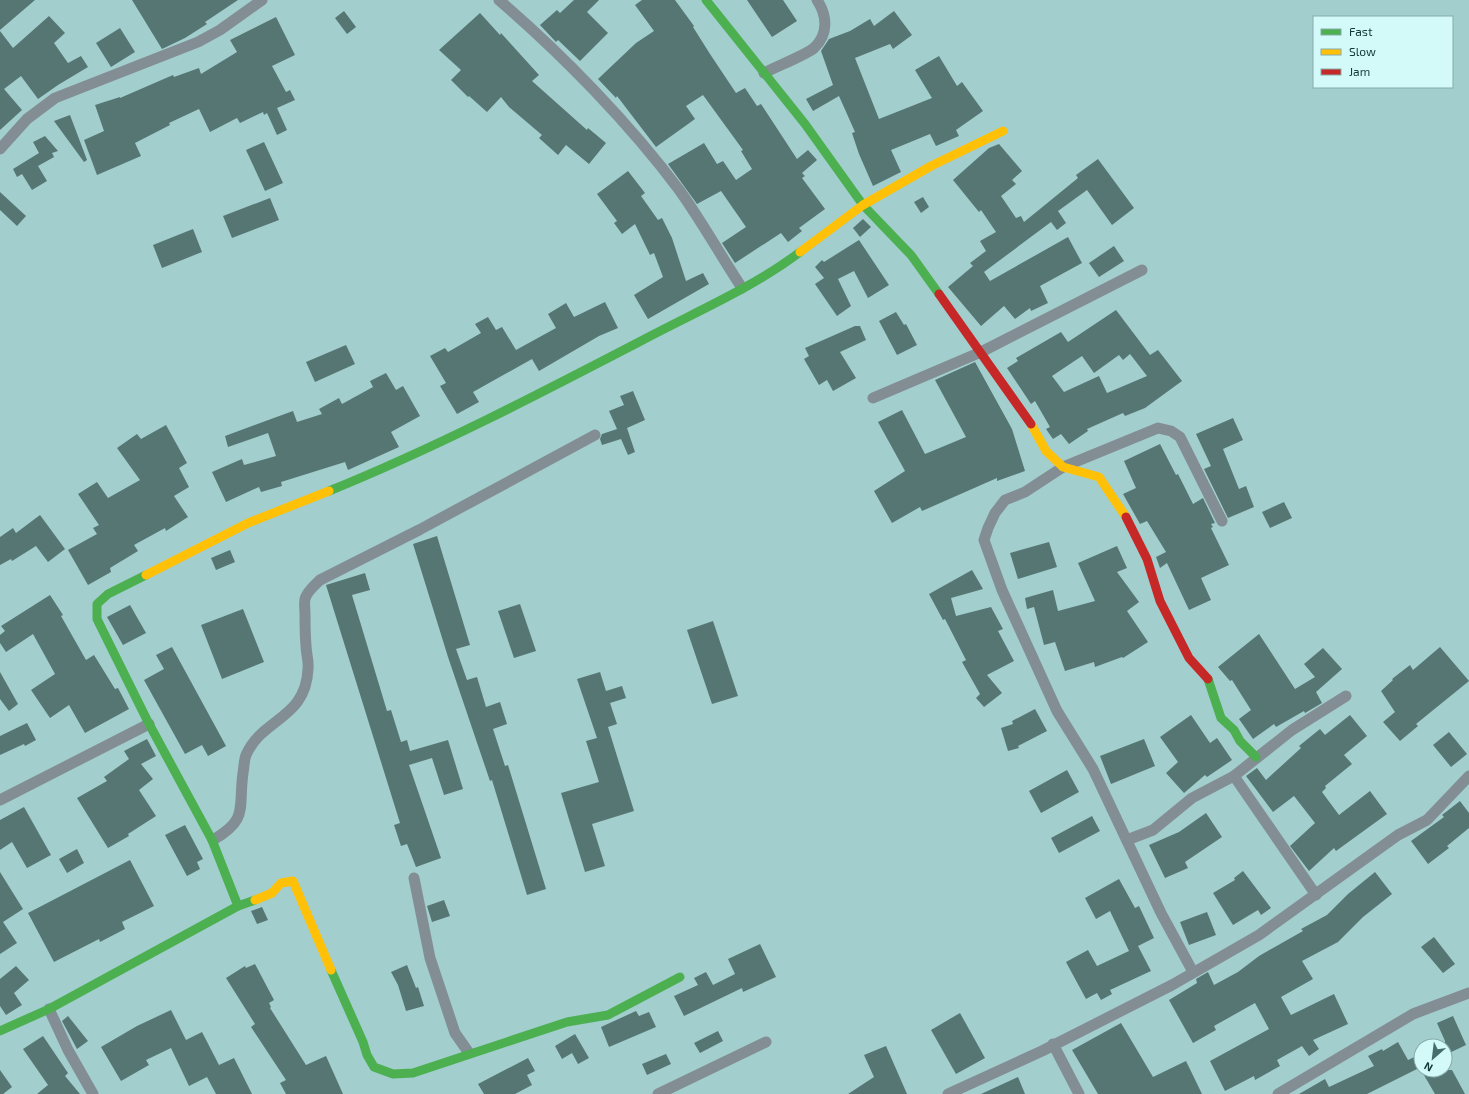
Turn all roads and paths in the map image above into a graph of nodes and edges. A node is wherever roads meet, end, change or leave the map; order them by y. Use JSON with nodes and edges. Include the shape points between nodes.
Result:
{"nodes":[{"id":1,"x":262,"y":0,"type":"edge"},
{"id":2,"x":499,"y":0,"type":"edge"},
{"id":3,"x":706,"y":0,"type":"edge"},
{"id":4,"x":818,"y":0,"type":"edge"},
{"id":5,"x":764,"y":73,"type":"junction"},
{"id":6,"x":1003,"y":131,"type":"dead end"},
{"id":7,"x":0,"y":149,"type":"edge"},
{"id":8,"x":863,"y":205,"type":"junction"},
{"id":9,"x":1142,"y":270,"type":"dead end"},
{"id":10,"x":742,"y":288,"type":"junction"},
{"id":11,"x":982,"y":352,"type":"junction"},
{"id":12,"x":872,"y":398,"type":"dead end"},
{"id":13,"x":595,"y":435,"type":"dead end"},
{"id":14,"x":1063,"y":467,"type":"junction"},
{"id":15,"x":1222,"y":521,"type":"dead end"},
{"id":16,"x":1346,"y":696,"type":"dead end"},
{"id":17,"x":149,"y":724,"type":"junction"},
{"id":18,"x":1256,"y":757,"type":"junction"},
{"id":19,"x":1234,"y":776,"type":"junction"},
{"id":20,"x":1469,"y":776,"type":"edge"},
{"id":21,"x":0,"y":800,"type":"edge"},
{"id":22,"x":213,"y":840,"type":"junction"},
{"id":23,"x":1127,"y":840,"type":"junction"},
{"id":24,"x":414,"y":878,"type":"dead end"},
{"id":25,"x":1316,"y":895,"type":"junction"},
{"id":26,"x":238,"y":906,"type":"junction"},
{"id":27,"x":1193,"y":972,"type":"junction"},
{"id":28,"x":680,"y":977,"type":"dead end"},
{"id":29,"x":1469,"y":993,"type":"edge"},
{"id":30,"x":49,"y":1009,"type":"junction"},
{"id":31,"x":0,"y":1031,"type":"edge"},
{"id":32,"x":766,"y":1042,"type":"dead end"},
{"id":33,"x":1053,"y":1044,"type":"junction"},
{"id":34,"x":469,"y":1053,"type":"junction"},
{"id":35,"x":93,"y":1094,"type":"edge"},
{"id":36,"x":658,"y":1094,"type":"edge"},
{"id":37,"x":948,"y":1094,"type":"edge"},
{"id":38,"x":1078,"y":1094,"type":"edge"},
{"id":39,"x":1278,"y":1094,"type":"edge"}],
"edges":[{"from":1,"to":7,"type":"street","via":[[220,30],[198,42],[55,98],[27,119]]},
{"from":2,"to":10,"type":"street","via":[[567,62],[638,141],[680,192]]},
{"from":3,"to":5,"type":"street"},
{"from":4,"to":5,"type":"street","via":[[824,10],[826,29],[814,48]]},
{"from":5,"to":8,"type":"street","via":[[805,124]]},
{"from":6,"to":8,"type":"street","via":[[931,166]]},
{"from":8,"to":10,"type":"street","via":[[795,256]]},
{"from":8,"to":11,"type":"street","via":[[911,255]]},
{"from":9,"to":11,"type":"street"},
{"from":10,"to":17,"type":"street","via":[[575,375],[386,468],[248,523],[108,594],[97,604],[97,619]]},
{"from":11,"to":12,"type":"street"},
{"from":11,"to":14,"type":"street","via":[[1038,434],[1046,451]]},
{"from":13,"to":22,"type":"street","via":[[320,580],[312,588],[305,598],[308,669],[305,690],[289,713],[260,735],[252,745],[246,756],[241,807],[237,820],[229,830]]},
{"from":14,"to":15,"type":"street","via":[[1152,430],[1164,428],[1180,437]]},
{"from":14,"to":18,"type":"street","via":[[1099,477],[1124,513],[1147,559],[1160,601],[1189,658],[1209,680],[1221,718]]},
{"from":14,"to":23,"type":"street","via":[[1025,492],[1005,500],[995,513],[984,540],[1002,590],[1057,711],[1093,769]]},
{"from":16,"to":18,"type":"street","via":[[1292,730]]},
{"from":17,"to":21,"type":"street"},
{"from":17,"to":22,"type":"street"},
{"from":18,"to":19,"type":"street"},
{"from":19,"to":23,"type":"street","via":[[1192,798],[1153,830]]},
{"from":19,"to":25,"type":"street"},
{"from":20,"to":25,"type":"street","via":[[1427,820],[1398,835]]},
{"from":22,"to":26,"type":"street","via":[[229,874]]},
{"from":23,"to":27,"type":"street","via":[[1161,913]]},
{"from":24,"to":34,"type":"street","via":[[430,958],[455,1033]]},
{"from":25,"to":27,"type":"street","via":[[1259,935]]},
{"from":26,"to":30,"type":"street"},
{"from":26,"to":34,"type":"street","via":[[272,893],[281,883],[293,881],[304,904],[310,926],[374,1067],[393,1074],[414,1073]]},
{"from":27,"to":33,"type":"street"},
{"from":28,"to":34,"type":"street","via":[[608,1015],[567,1022]]},
{"from":29,"to":39,"type":"street","via":[[1413,1014]]},
{"from":30,"to":31,"type":"street"},
{"from":30,"to":35,"type":"street"},
{"from":32,"to":36,"type":"street"},
{"from":33,"to":37,"type":"street"},
{"from":33,"to":38,"type":"street"}]}
